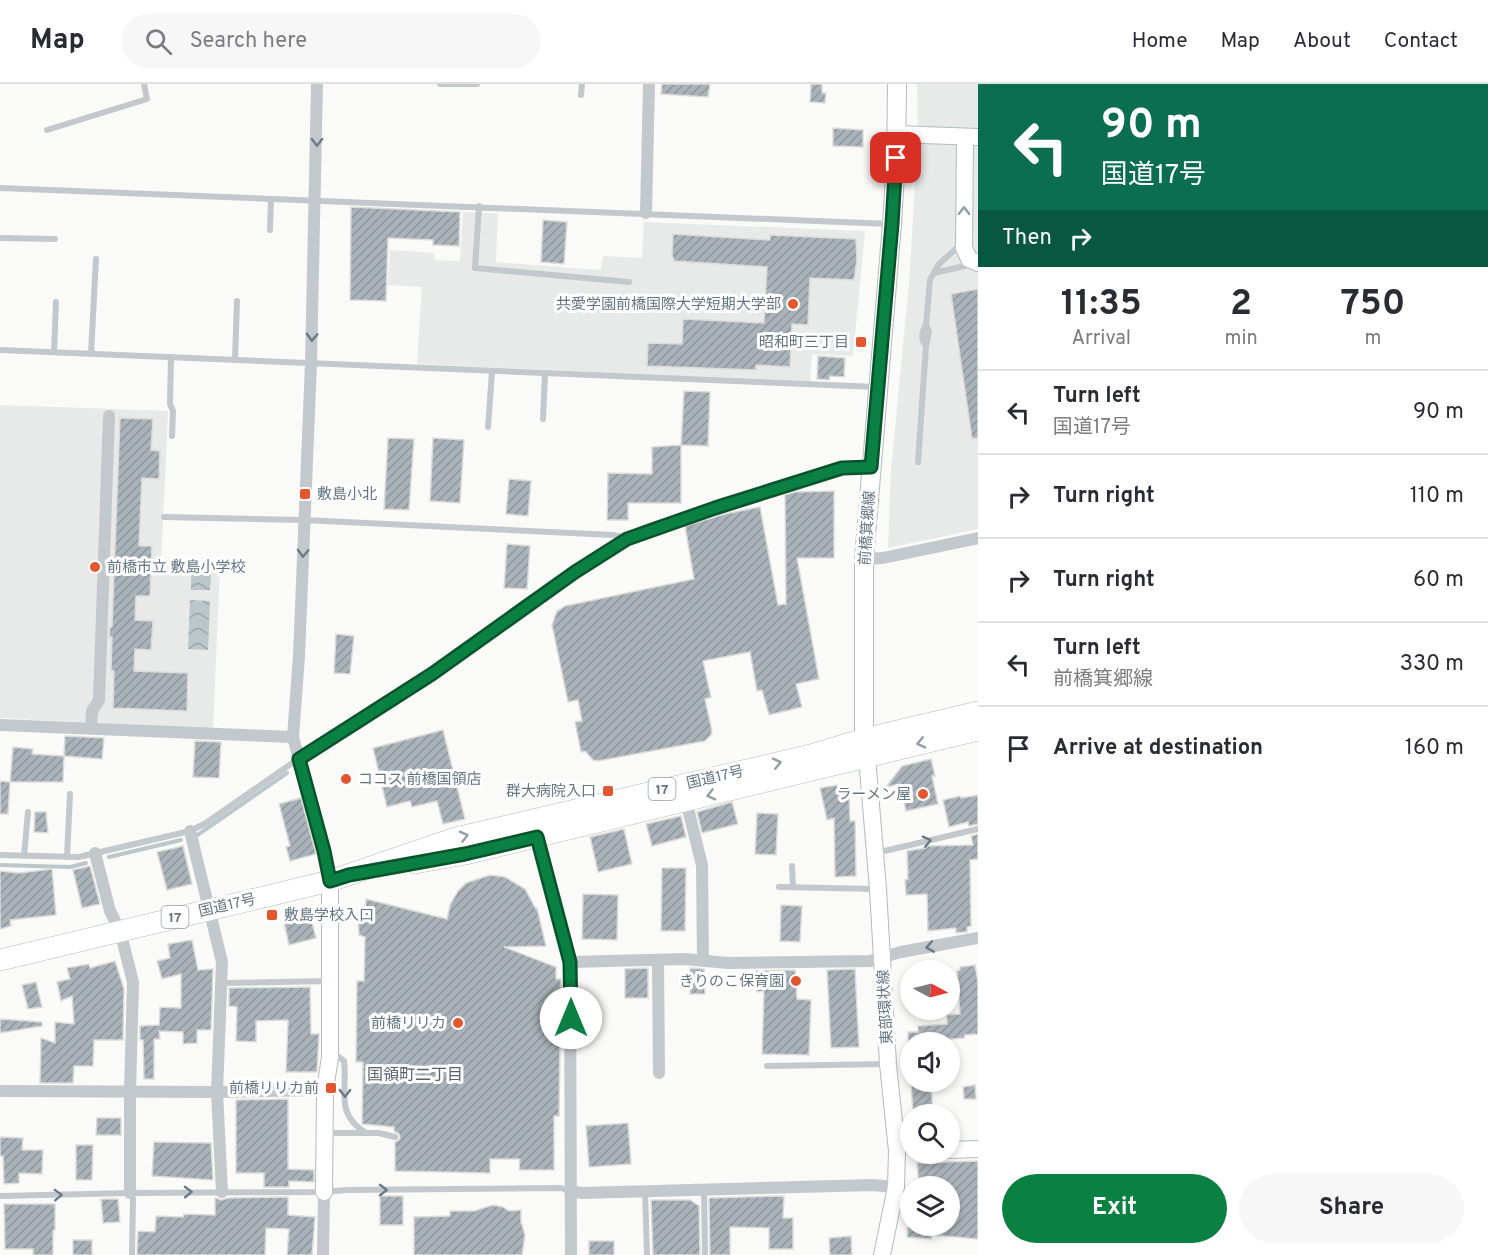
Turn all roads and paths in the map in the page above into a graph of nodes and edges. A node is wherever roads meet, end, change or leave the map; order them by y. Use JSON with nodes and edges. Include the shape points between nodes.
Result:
{"nodes":[{"id":1,"x":144,"y":84,"type":"edge"},
{"id":2,"x":317,"y":84,"type":"edge"},
{"id":3,"x":440,"y":84,"type":"edge"},
{"id":4,"x":477,"y":84,"type":"edge"},
{"id":5,"x":582,"y":84,"type":"edge"},
{"id":6,"x":649,"y":84,"type":"edge"},
{"id":7,"x":897,"y":84,"type":"edge"},
{"id":8,"x":581,"y":95,"type":"dead end"},
{"id":9,"x":47,"y":130,"type":"dead end"},
{"id":10,"x":896,"y":134,"type":"junction"},
{"id":11,"x":972,"y":137,"type":"edge"},
{"id":12,"x":0,"y":188,"type":"edge"},
{"id":13,"x":271,"y":199,"type":"junction"},
{"id":14,"x":316,"y":200,"type":"junction"},
{"id":15,"x":478,"y":206,"type":"junction"},
{"id":16,"x":646,"y":213,"type":"junction"},
{"id":17,"x":892,"y":224,"type":"junction"},
{"id":18,"x":270,"y":230,"type":"dead end"},
{"id":19,"x":0,"y":238,"type":"edge"},
{"id":20,"x":964,"y":238,"type":"junction"},
{"id":21,"x":55,"y":239,"type":"dead end"},
{"id":22,"x":96,"y":259,"type":"dead end"},
{"id":23,"x":977,"y":263,"type":"edge"},
{"id":24,"x":934,"y":273,"type":"junction"},
{"id":25,"x":629,"y":282,"type":"dead end"},
{"id":26,"x":237,"y":301,"type":"dead end"},
{"id":27,"x":56,"y":302,"type":"dead end"},
{"id":28,"x":0,"y":350,"type":"edge"},
{"id":29,"x":54,"y":352,"type":"junction"},
{"id":30,"x":91,"y":354,"type":"junction"},
{"id":31,"x":171,"y":357,"type":"junction"},
{"id":32,"x":235,"y":360,"type":"junction"},
{"id":33,"x":311,"y":363,"type":"junction"},
{"id":34,"x":492,"y":372,"type":"junction"},
{"id":35,"x":545,"y":374,"type":"junction"},
{"id":36,"x":878,"y":387,"type":"junction"},
{"id":37,"x":109,"y":416,"type":"dead end"},
{"id":38,"x":543,"y":419,"type":"dead end"},
{"id":39,"x":488,"y":428,"type":"dead end"},
{"id":40,"x":172,"y":436,"type":"dead end"},
{"id":41,"x":918,"y":462,"type":"dead end"},
{"id":42,"x":871,"y":467,"type":"junction"},
{"id":43,"x":164,"y":516,"type":"dead end"},
{"id":44,"x":304,"y":520,"type":"junction"},
{"id":45,"x":978,"y":538,"type":"edge"},
{"id":46,"x":627,"y":539,"type":"junction"},
{"id":47,"x":864,"y":559,"type":"junction"},
{"id":48,"x":978,"y":712,"type":"edge"},
{"id":49,"x":0,"y":725,"type":"edge"},
{"id":50,"x":91,"y":728,"type":"junction"},
{"id":51,"x":978,"y":730,"type":"edge"},
{"id":52,"x":293,"y":737,"type":"junction"},
{"id":53,"x":866,"y":748,"type":"junction"},
{"id":54,"x":299,"y":759,"type":"junction"},
{"id":55,"x":70,"y":794,"type":"dead end"},
{"id":56,"x":686,"y":801,"type":"junction"},
{"id":57,"x":28,"y":812,"type":"dead end"},
{"id":58,"x":978,"y":829,"type":"edge"},
{"id":59,"x":190,"y":831,"type":"junction"},
{"id":60,"x":537,"y":837,"type":"junction"},
{"id":61,"x":95,"y":853,"type":"junction"},
{"id":62,"x":875,"y":853,"type":"junction"},
{"id":63,"x":0,"y":855,"type":"edge"},
{"id":64,"x":24,"y":855,"type":"junction"},
{"id":65,"x":67,"y":857,"type":"junction"},
{"id":66,"x":792,"y":866,"type":"dead end"},
{"id":67,"x":340,"y":878,"type":"junction"},
{"id":68,"x":778,"y":887,"type":"dead end"},
{"id":69,"x":792,"y":887,"type":"junction"},
{"id":70,"x":878,"y":889,"type":"junction"},
{"id":71,"x":210,"y":909,"type":"junction"},
{"id":72,"x":120,"y":931,"type":"junction"},
{"id":73,"x":978,"y":938,"type":"edge"},
{"id":74,"x":882,"y":957,"type":"junction"},
{"id":75,"x":0,"y":960,"type":"edge"},
{"id":76,"x":658,"y":960,"type":"junction"},
{"id":77,"x":703,"y":961,"type":"junction"},
{"id":78,"x":570,"y":962,"type":"junction"},
{"id":79,"x":331,"y":981,"type":"junction"},
{"id":80,"x":223,"y":983,"type":"junction"},
{"id":81,"x":330,"y":1057,"type":"junction"},
{"id":82,"x":888,"y":1064,"type":"junction"},
{"id":83,"x":767,"y":1066,"type":"dead end"},
{"id":84,"x":659,"y":1073,"type":"dead end"},
{"id":85,"x":325,"y":1090,"type":"junction"},
{"id":86,"x":0,"y":1091,"type":"edge"},
{"id":87,"x":130,"y":1092,"type":"junction"},
{"id":88,"x":217,"y":1092,"type":"junction"},
{"id":89,"x":900,"y":1129,"type":"edge"},
{"id":90,"x":326,"y":1133,"type":"junction"},
{"id":91,"x":366,"y":1133,"type":"junction"},
{"id":92,"x":395,"y":1137,"type":"dead end"},
{"id":93,"x":978,"y":1149,"type":"edge"},
{"id":94,"x":960,"y":1150,"type":"edge"},
{"id":95,"x":901,"y":1164,"type":"edge"},
{"id":96,"x":896,"y":1187,"type":"junction"},
{"id":97,"x":704,"y":1188,"type":"junction"},
{"id":98,"x":645,"y":1190,"type":"junction"},
{"id":99,"x":570,"y":1191,"type":"junction"},
{"id":100,"x":130,"y":1192,"type":"junction"},
{"id":101,"x":222,"y":1192,"type":"junction"},
{"id":102,"x":324,"y":1192,"type":"junction"},
{"id":103,"x":0,"y":1196,"type":"edge"},
{"id":104,"x":132,"y":1255,"type":"edge"},
{"id":105,"x":323,"y":1255,"type":"edge"},
{"id":106,"x":571,"y":1255,"type":"edge"},
{"id":107,"x":647,"y":1255,"type":"edge"},
{"id":108,"x":705,"y":1255,"type":"edge"},
{"id":109,"x":882,"y":1255,"type":"edge"}],
"edges":[{"from":1,"to":9,"type":"lane","via":[[147,99]]},
{"from":2,"to":14,"type":"street","one_way":true},
{"from":3,"to":4,"type":"lane"},
{"from":5,"to":8,"type":"lane"},
{"from":6,"to":16,"type":"street"},
{"from":7,"to":10,"type":"main road","name":"前橋箕郷線"},
{"from":10,"to":11,"type":"street"},
{"from":10,"to":17,"type":"main road","name":"前橋箕郷線"},
{"from":20,"to":11,"type":"street","one_way":true},
{"from":12,"to":13,"type":"lane"},
{"from":13,"to":14,"type":"lane"},
{"from":13,"to":18,"type":"lane"},
{"from":14,"to":15,"type":"lane"},
{"from":14,"to":33,"type":"street","one_way":true},
{"from":15,"to":16,"type":"lane"},
{"from":15,"to":25,"type":"lane","via":[[475,268]]},
{"from":16,"to":17,"type":"lane"},
{"from":17,"to":36,"type":"main road","name":"前橋箕郷線"},
{"from":19,"to":21,"type":"lane"},
{"from":20,"to":23,"type":"street","via":[[969,259]]},
{"from":20,"to":24,"type":"lane"},
{"from":22,"to":30,"type":"lane"},
{"from":23,"to":24,"type":"lane"},
{"from":24,"to":41,"type":"lane","via":[[926,324],[929,332]]},
{"from":26,"to":32,"type":"lane"},
{"from":27,"to":29,"type":"lane"},
{"from":28,"to":29,"type":"lane"},
{"from":29,"to":30,"type":"lane"},
{"from":30,"to":31,"type":"lane"},
{"from":31,"to":32,"type":"lane"},
{"from":31,"to":40,"type":"lane"},
{"from":32,"to":33,"type":"lane"},
{"from":33,"to":34,"type":"lane"},
{"from":33,"to":44,"type":"street"},
{"from":34,"to":35,"type":"lane"},
{"from":34,"to":39,"type":"lane"},
{"from":35,"to":36,"type":"lane"},
{"from":35,"to":38,"type":"lane"},
{"from":36,"to":42,"type":"main road","name":"前橋箕郷線"},
{"from":37,"to":50,"type":"street","via":[[99,700],[92,711]]},
{"from":42,"to":46,"type":"street","via":[[842,468]]},
{"from":42,"to":47,"type":"main road","name":"前橋箕郷線"},
{"from":43,"to":44,"type":"lane"},
{"from":44,"to":46,"type":"lane","via":[[613,535]]},
{"from":44,"to":52,"type":"street","one_way":true},
{"from":45,"to":47,"type":"street"},
{"from":46,"to":54,"type":"street","via":[[432,674]]},
{"from":47,"to":53,"type":"main road","name":"前橋箕郷線"},
{"from":48,"to":53,"type":"highway","name":"国道17号","number":"17"},
{"from":49,"to":50,"type":"street"},
{"from":50,"to":52,"type":"street"},
{"from":51,"to":53,"type":"highway","name":"国道17号","number":"17","one_way":true},
{"from":52,"to":54,"type":"street"},
{"from":53,"to":56,"type":"highway","name":"国道17号","number":"17","one_way":true},
{"from":53,"to":62,"type":"street","name":"東部環状線"},
{"from":67,"to":53,"type":"highway","name":"国道17号","number":"17","one_way":true,"via":[[456,838],[811,754]]},
{"from":54,"to":59,"type":"lane"},
{"from":54,"to":67,"type":"street","via":[[324,851]]},
{"from":55,"to":65,"type":"lane"},
{"from":56,"to":60,"type":"highway","name":"国道17号","number":"17"},
{"from":56,"to":77,"type":"street","via":[[702,865]]},
{"from":57,"to":64,"type":"lane"},
{"from":62,"to":58,"type":"lane","one_way":true},
{"from":59,"to":61,"type":"lane"},
{"from":59,"to":71,"type":"street"},
{"from":60,"to":67,"type":"highway","name":"国道17号","number":"17"},
{"from":60,"to":78,"type":"street"},
{"from":61,"to":65,"type":"lane"},
{"from":61,"to":72,"type":"street","via":[[110,911]]},
{"from":62,"to":70,"type":"street","name":"東部環状線"},
{"from":63,"to":64,"type":"lane"},
{"from":64,"to":65,"type":"lane"},
{"from":66,"to":69,"type":"lane"},
{"from":67,"to":71,"type":"highway","name":"国道17号","number":"17"},
{"from":67,"to":79,"type":"street"},
{"from":68,"to":69,"type":"lane"},
{"from":69,"to":70,"type":"lane"},
{"from":70,"to":74,"type":"street","name":"東部環状線"},
{"from":71,"to":72,"type":"highway","name":"国道17号","number":"17"},
{"from":71,"to":80,"type":"street","via":[[222,957]]},
{"from":72,"to":75,"type":"highway","name":"国道17号","number":"17"},
{"from":72,"to":87,"type":"street","via":[[133,982]]},
{"from":73,"to":74,"type":"street","one_way":true},
{"from":74,"to":77,"type":"street","via":[[870,961]]},
{"from":74,"to":82,"type":"street","name":"東部環状線"},
{"from":76,"to":77,"type":"street"},
{"from":76,"to":78,"type":"street"},
{"from":76,"to":84,"type":"street"},
{"from":78,"to":99,"type":"street"},
{"from":79,"to":80,"type":"lane"},
{"from":79,"to":81,"type":"street"},
{"from":80,"to":88,"type":"street"},
{"from":81,"to":85,"type":"street"},
{"from":81,"to":91,"type":"lane","one_way":true,"via":[[344,1061],[345,1111]]},
{"from":82,"to":83,"type":"lane"},
{"from":82,"to":89,"type":"street","name":"東部環状線"},
{"from":85,"to":88,"type":"street"},
{"from":85,"to":90,"type":"street"},
{"from":86,"to":87,"type":"street"},
{"from":87,"to":88,"type":"street"},
{"from":87,"to":100,"type":"street"},
{"from":88,"to":101,"type":"street"},
{"from":90,"to":91,"type":"lane"},
{"from":90,"to":102,"type":"street"},
{"from":91,"to":92,"type":"lane"},
{"from":93,"to":94,"type":"street"},
{"from":95,"to":96,"type":"street","name":"東部環状線"},
{"from":96,"to":97,"type":"street"},
{"from":96,"to":109,"type":"street","name":"東部環状線"},
{"from":97,"to":98,"type":"street"},
{"from":97,"to":108,"type":"lane"},
{"from":98,"to":99,"type":"street"},
{"from":98,"to":107,"type":"lane"},
{"from":102,"to":99,"type":"lane","one_way":true,"via":[[561,1188]]},
{"from":99,"to":106,"type":"street"},
{"from":100,"to":101,"type":"lane","one_way":true},
{"from":103,"to":100,"type":"lane","one_way":true},
{"from":100,"to":104,"type":"lane"},
{"from":101,"to":102,"type":"lane"},
{"from":102,"to":105,"type":"street"}]}
